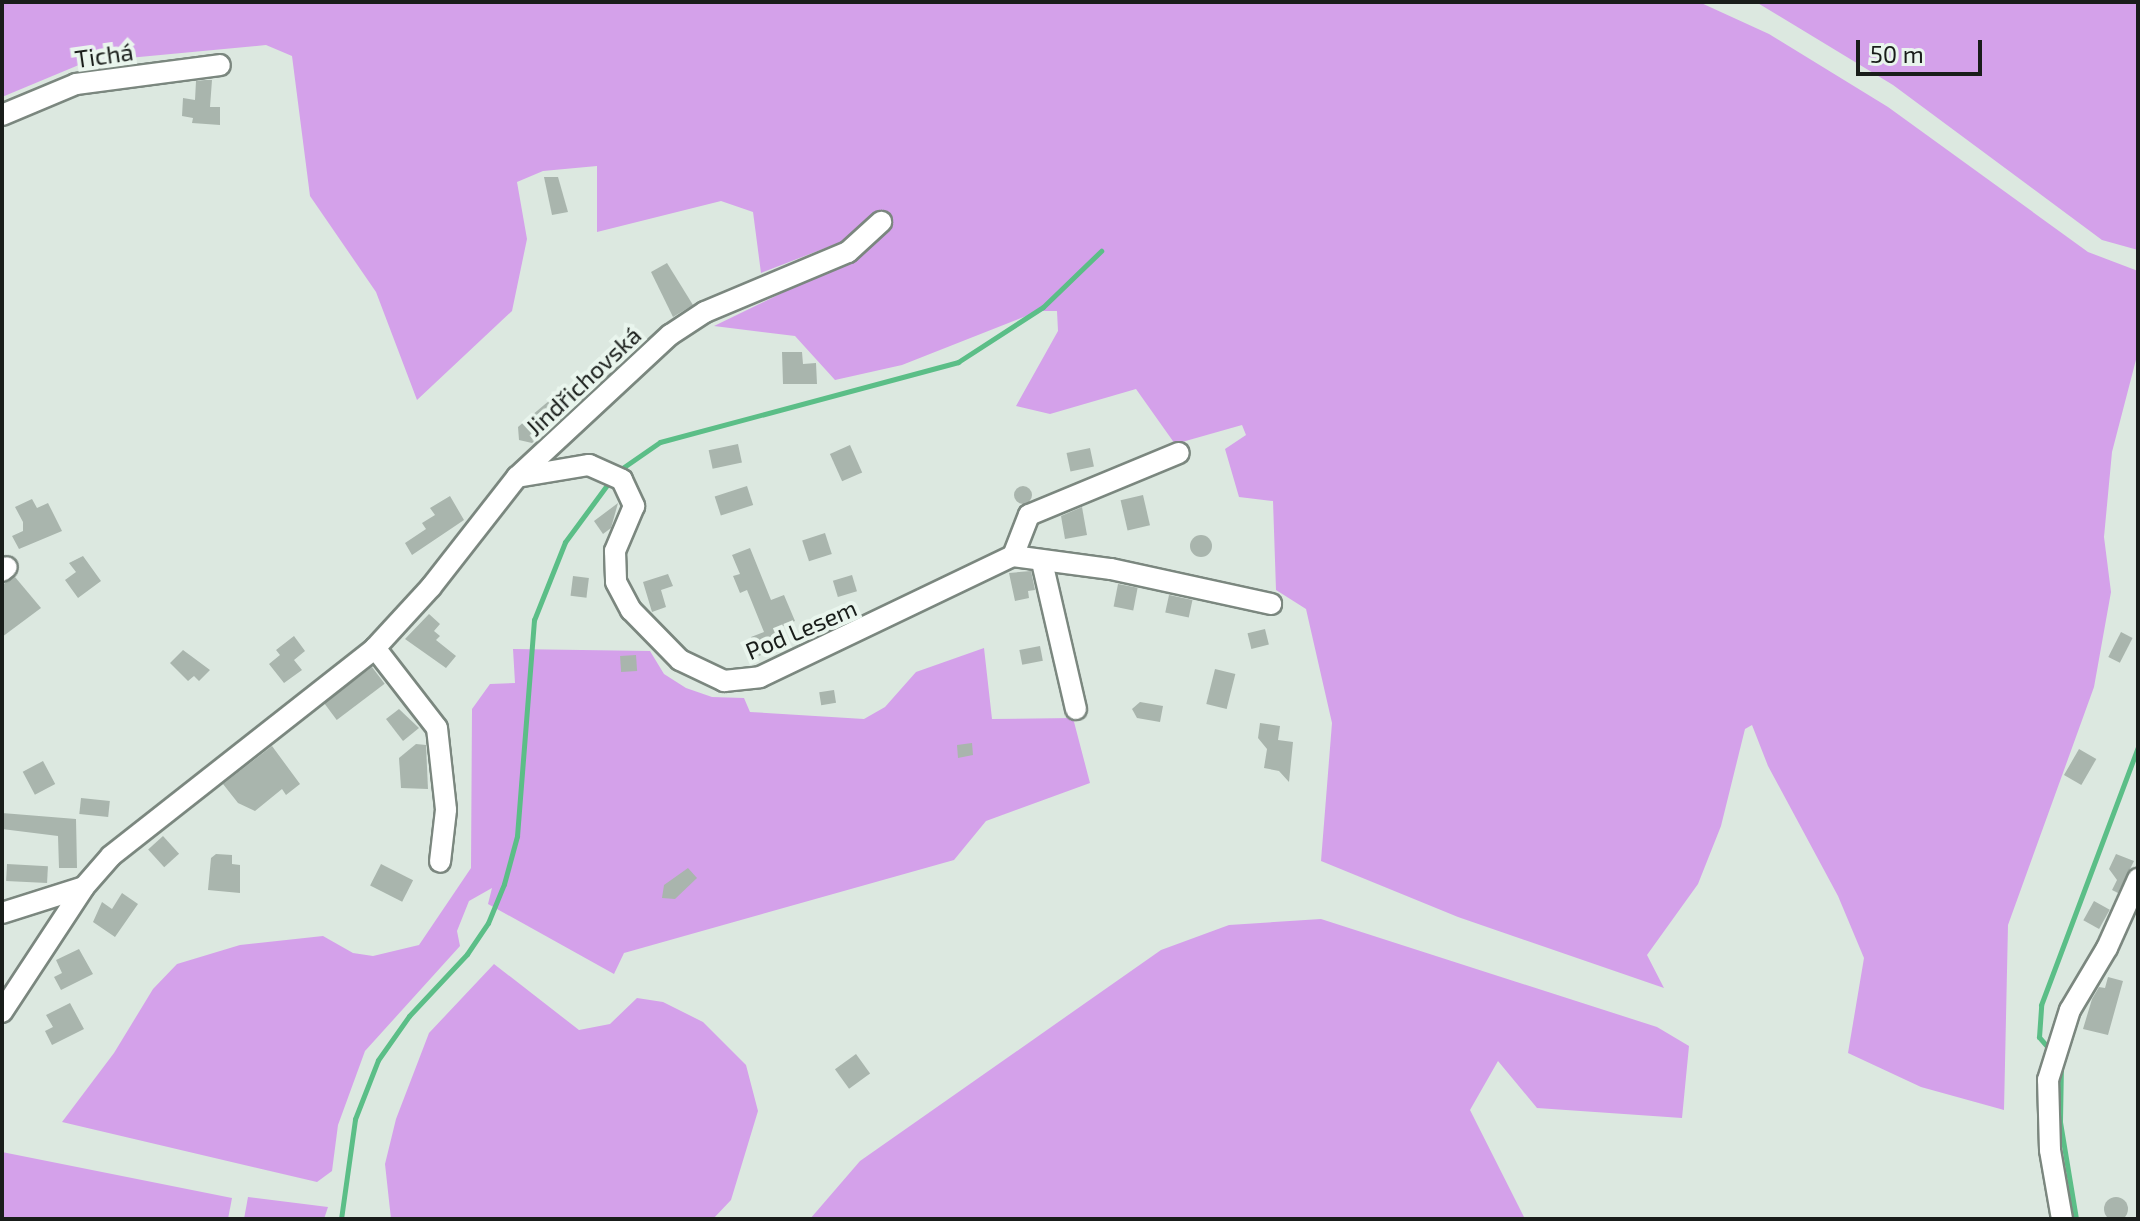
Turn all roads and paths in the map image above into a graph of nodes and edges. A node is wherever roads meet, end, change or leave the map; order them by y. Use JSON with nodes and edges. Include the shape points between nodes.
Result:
{"nodes":[{"id":1,"x":220,"y":65,"type":"dead end"},
{"id":2,"x":2,"y":115,"type":"edge"},
{"id":3,"x":881,"y":222,"type":"dead end"},
{"id":4,"x":1179,"y":453,"type":"dead end"},
{"id":5,"x":517,"y":477,"type":"junction"},
{"id":6,"x":1013,"y":556,"type":"junction"},
{"id":7,"x":1042,"y":562,"type":"junction"},
{"id":8,"x":1271,"y":604,"type":"dead end"},
{"id":9,"x":375,"y":648,"type":"junction"},
{"id":10,"x":1076,"y":709,"type":"dead end"},
{"id":11,"x":440,"y":862,"type":"dead end"},
{"id":12,"x":2138,"y":879,"type":"edge"},
{"id":13,"x":84,"y":887,"type":"junction"},
{"id":14,"x":2,"y":913,"type":"edge"},
{"id":15,"x":2,"y":1012,"type":"edge"},
{"id":16,"x":2062,"y":1219,"type":"edge"}],
"edges":[{"from":1,"to":2,"type":"street","name":"Tichá","via":[[76,84]]},
{"from":3,"to":5,"type":"street","name":"Jindřichovská","via":[[848,252],[705,312],[670,335]]},
{"from":4,"to":6,"type":"street","via":[[1029,515]]},
{"from":5,"to":6,"type":"street","name":"Pod Lesem","via":[[589,465],[622,480],[634,506],[615,551],[616,582],[631,610],[680,660],[724,681],[760,677]]},
{"from":5,"to":9,"type":"street","name":"Jindřichovská","via":[[431,587]]},
{"from":6,"to":7,"type":"street"},
{"from":7,"to":8,"type":"street","via":[[1111,569]]},
{"from":7,"to":10,"type":"street"},
{"from":9,"to":11,"type":"street","via":[[437,728],[446,810]]},
{"from":9,"to":13,"type":"street","name":"Jindřichovská","via":[[111,856]]},
{"from":12,"to":16,"type":"street","via":[[2056,1046],[2051,1068],[2050,1150]]},
{"from":13,"to":14,"type":"street"},
{"from":13,"to":15,"type":"street","name":"Jindřichovská"}]}
